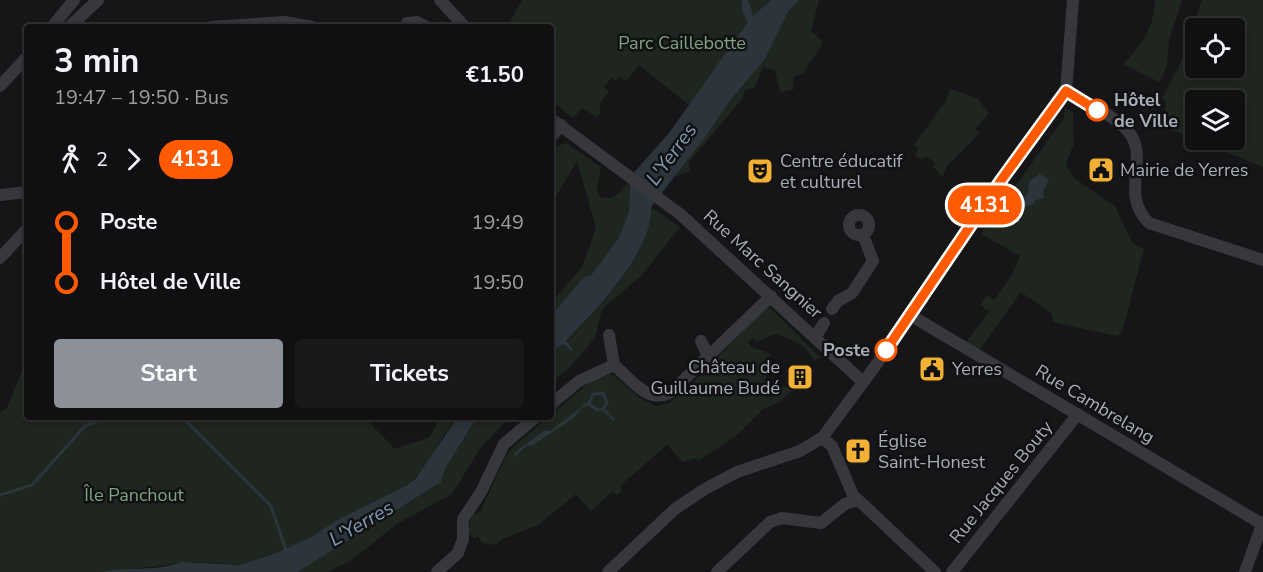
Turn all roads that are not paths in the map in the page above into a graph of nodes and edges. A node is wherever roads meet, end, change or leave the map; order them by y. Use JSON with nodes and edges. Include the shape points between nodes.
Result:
{"nodes":[{"id":1,"x":74,"y":0,"type":"edge"},
{"id":2,"x":98,"y":0,"type":"edge"},
{"id":3,"x":440,"y":0,"type":"edge"},
{"id":4,"x":1073,"y":0,"type":"edge"},
{"id":5,"x":54,"y":24,"type":"edge"},
{"id":6,"x":72,"y":24,"type":"edge"},
{"id":7,"x":255,"y":24,"type":"edge"},
{"id":8,"x":295,"y":24,"type":"edge"},
{"id":9,"x":462,"y":24,"type":"edge"},
{"id":10,"x":24,"y":60,"type":"edge"},
{"id":11,"x":24,"y":70,"type":"edge"},
{"id":12,"x":0,"y":86,"type":"edge"},
{"id":13,"x":1066,"y":91,"type":"junction"},
{"id":14,"x":0,"y":94,"type":"edge"},
{"id":15,"x":556,"y":121,"type":"edge"},
{"id":16,"x":24,"y":192,"type":"edge"},
{"id":17,"x":0,"y":195,"type":"edge"},
{"id":18,"x":24,"y":232,"type":"edge"},
{"id":19,"x":863,"y":236,"type":"dead end"},
{"id":20,"x":0,"y":258,"type":"edge"},
{"id":21,"x":1263,"y":260,"type":"edge"},
{"id":22,"x":771,"y":296,"type":"junction"},
{"id":23,"x":832,"y":309,"type":"dead end"},
{"id":24,"x":910,"y":315,"type":"junction"},
{"id":25,"x":824,"y":323,"type":"dead end"},
{"id":26,"x":609,"y":335,"type":"dead end"},
{"id":27,"x":816,"y":336,"type":"junction"},
{"id":28,"x":701,"y":341,"type":"dead end"},
{"id":29,"x":708,"y":356,"type":"junction"},
{"id":30,"x":614,"y":365,"type":"junction"},
{"id":31,"x":863,"y":382,"type":"junction"},
{"id":32,"x":554,"y":402,"type":"edge"},
{"id":33,"x":1078,"y":414,"type":"junction"},
{"id":34,"x":532,"y":420,"type":"edge"},
{"id":35,"x":822,"y":438,"type":"junction"},
{"id":36,"x":858,"y":500,"type":"junction"},
{"id":37,"x":1263,"y":523,"type":"edge"},
{"id":38,"x":610,"y":571,"type":"edge"},
{"id":39,"x":437,"y":572,"type":"edge"},
{"id":40,"x":717,"y":572,"type":"edge"},
{"id":41,"x":935,"y":572,"type":"edge"},
{"id":42,"x":952,"y":572,"type":"edge"},
{"id":43,"x":1245,"y":572,"type":"edge"}],
"edges":[{"from":1,"to":5,"type":"street"},
{"from":2,"to":6,"type":"street"},
{"from":3,"to":9,"type":"street"},
{"from":4,"to":13,"type":"street"},
{"from":7,"to":8,"type":"street"},
{"from":10,"to":12,"type":"street"},
{"from":11,"to":14,"type":"street"},
{"from":13,"to":21,"type":"street","via":[[1132,136],[1136,148],[1134,199],[1142,217],[1149,223]]},
{"from":13,"to":24,"type":"street"},
{"from":15,"to":22,"type":"street","name":"Rue Marc Sangnier","via":[[663,200]]},
{"from":16,"to":17,"type":"street"},
{"from":18,"to":20,"type":"street"},
{"from":19,"to":23,"type":"street","via":[[873,261],[852,292]]},
{"from":22,"to":27,"type":"street","name":"Rue Marc Sangnier"},
{"from":22,"to":29,"type":"street"},
{"from":24,"to":31,"type":"street"},
{"from":24,"to":33,"type":"street","name":"Rue Cambrelang"},
{"from":25,"to":27,"type":"street"},
{"from":26,"to":30,"type":"street"},
{"from":27,"to":31,"type":"street","name":"Rue Marc Sangnier"},
{"from":28,"to":29,"type":"street"},
{"from":29,"to":30,"type":"street","via":[[663,397],[654,398]]},
{"from":30,"to":32,"type":"street","via":[[579,381]]},
{"from":31,"to":35,"type":"street"},
{"from":33,"to":37,"type":"street","name":"Rue Cambrelang"},
{"from":33,"to":42,"type":"street","name":"Rue Jacques Bouty"},
{"from":34,"to":39,"type":"street","via":[[504,444],[463,519],[458,553]]},
{"from":35,"to":36,"type":"street","via":[[832,446]]},
{"from":35,"to":38,"type":"street","via":[[800,451],[736,472],[705,489],[675,509]]},
{"from":36,"to":40,"type":"street","via":[[845,504],[821,523],[782,518],[770,522]]},
{"from":36,"to":41,"type":"street"},
{"from":37,"to":43,"type":"street"}]}
